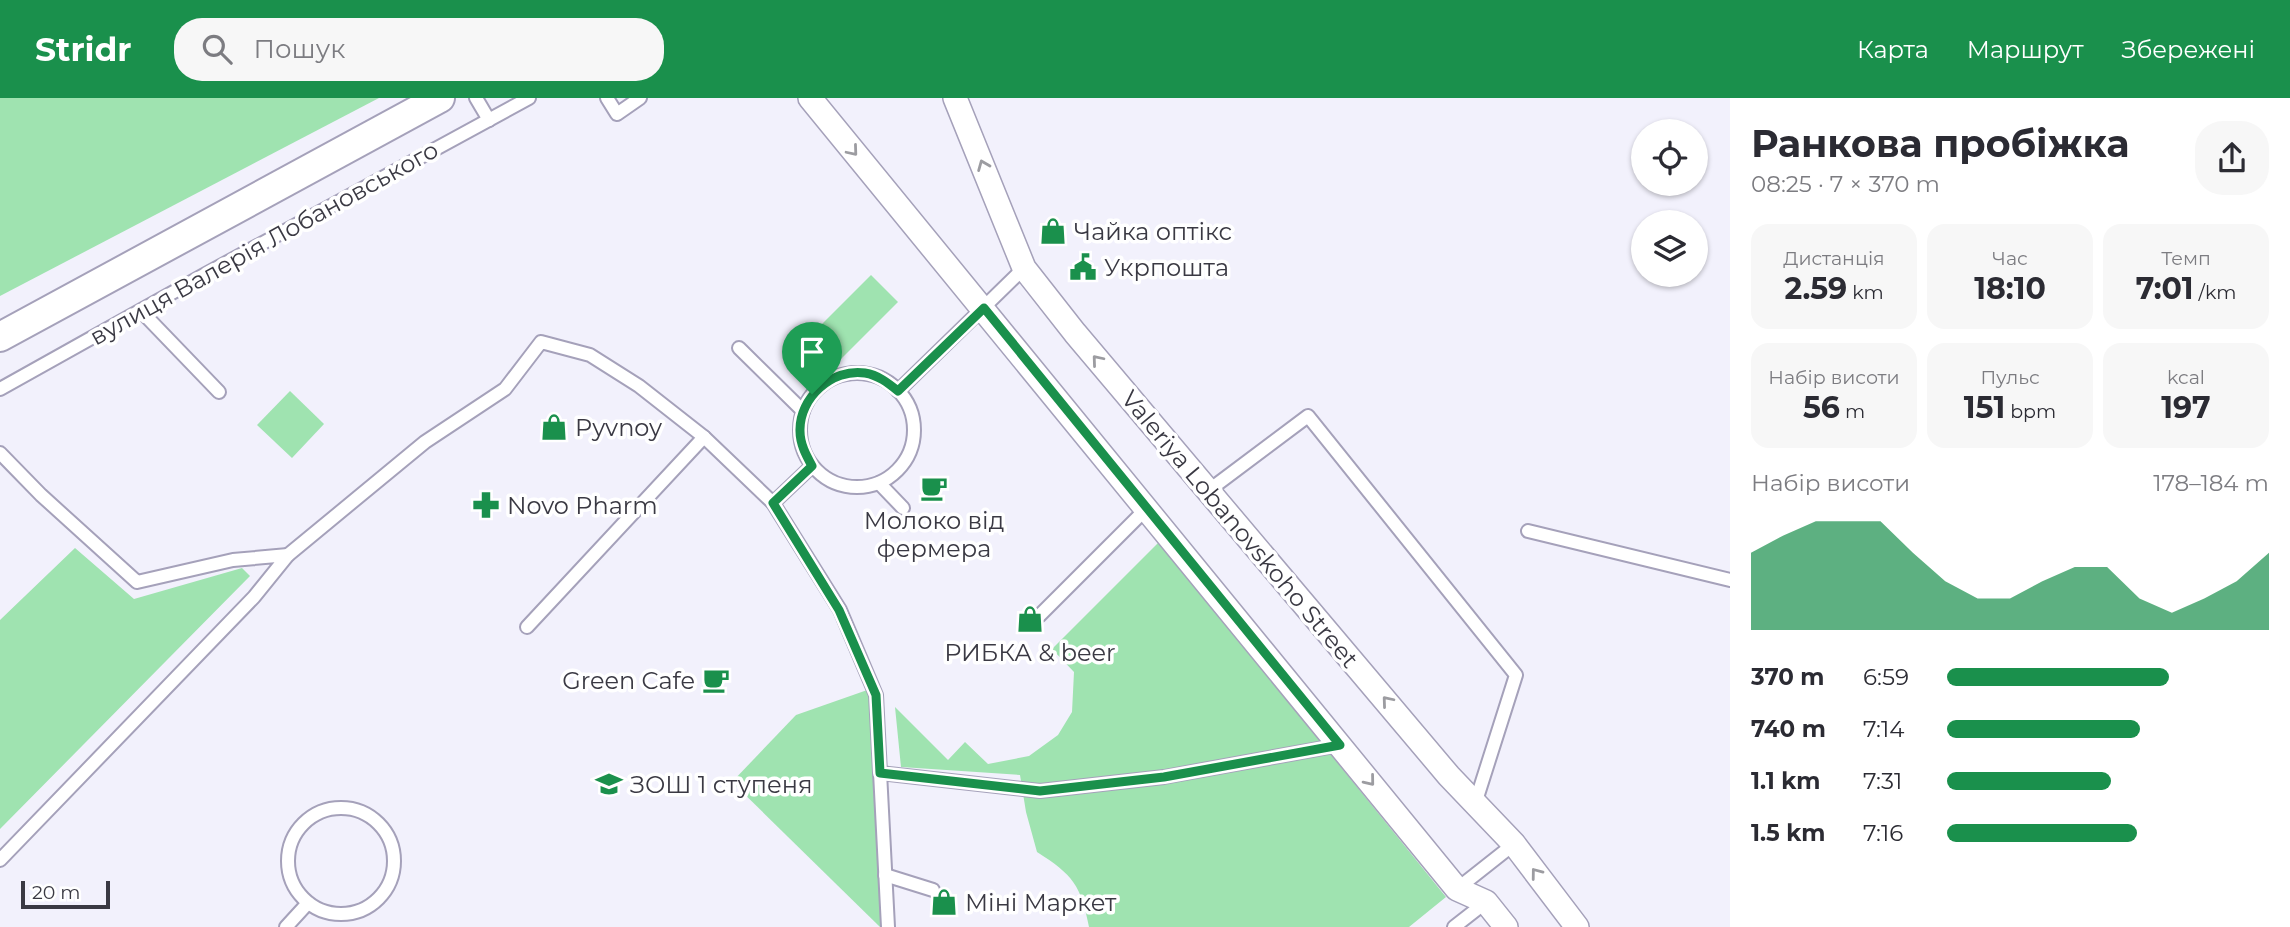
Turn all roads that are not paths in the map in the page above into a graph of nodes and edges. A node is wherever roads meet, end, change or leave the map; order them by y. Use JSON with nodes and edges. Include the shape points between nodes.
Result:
{"nodes":[{"id":1,"x":440,"y":98,"type":"edge"},
{"id":2,"x":476,"y":98,"type":"edge"},
{"id":3,"x":529,"y":98,"type":"edge"},
{"id":4,"x":607,"y":98,"type":"edge"},
{"id":5,"x":640,"y":98,"type":"edge"},
{"id":6,"x":810,"y":98,"type":"edge"},
{"id":7,"x":955,"y":98,"type":"edge"},
{"id":8,"x":489,"y":120,"type":"junction"},
{"id":9,"x":1024,"y":268,"type":"junction"},
{"id":10,"x":984,"y":308,"type":"junction"},
{"id":11,"x":141,"y":311,"type":"junction"},
{"id":12,"x":3,"y":332,"type":"edge"},
{"id":13,"x":739,"y":348,"type":"dead end"},
{"id":14,"x":0,"y":389,"type":"edge"},
{"id":15,"x":898,"y":391,"type":"junction"},
{"id":16,"x":219,"y":392,"type":"dead end"},
{"id":17,"x":803,"y":411,"type":"junction"},
{"id":18,"x":705,"y":437,"type":"junction"},
{"id":19,"x":0,"y":453,"type":"edge"},
{"id":20,"x":812,"y":466,"type":"junction"},
{"id":21,"x":879,"y":483,"type":"junction"},
{"id":22,"x":1208,"y":491,"type":"junction"},
{"id":23,"x":773,"y":503,"type":"junction"},
{"id":24,"x":904,"y":508,"type":"dead end"},
{"id":25,"x":1147,"y":508,"type":"junction"},
{"id":26,"x":1528,"y":531,"type":"dead end"},
{"id":27,"x":288,"y":555,"type":"junction"},
{"id":28,"x":1730,"y":580,"type":"edge"},
{"id":29,"x":1038,"y":616,"type":"dead end"},
{"id":30,"x":527,"y":627,"type":"dead end"},
{"id":31,"x":1340,"y":745,"type":"junction"},
{"id":32,"x":880,"y":773,"type":"junction"},
{"id":33,"x":1475,"y":804,"type":"junction"},
{"id":34,"x":1514,"y":844,"type":"junction"},
{"id":35,"x":0,"y":860,"type":"edge"},
{"id":36,"x":885,"y":875,"type":"junction"},
{"id":37,"x":1457,"y":889,"type":"junction"},
{"id":38,"x":933,"y":890,"type":"dead end"},
{"id":39,"x":1486,"y":902,"type":"junction"},
{"id":40,"x":309,"y":903,"type":"junction"},
{"id":41,"x":286,"y":927,"type":"edge"},
{"id":42,"x":888,"y":927,"type":"edge"},
{"id":43,"x":1454,"y":927,"type":"edge"},
{"id":44,"x":1506,"y":927,"type":"edge"},
{"id":45,"x":1577,"y":927,"type":"edge"}],
"edges":[{"from":1,"to":12,"type":"street"},
{"from":2,"to":8,"type":"lane"},
{"from":3,"to":8,"type":"lane","name":"вулиця Валерія Лобановського"},
{"from":4,"to":5,"type":"lane","via":[[617,114]]},
{"from":6,"to":10,"type":"street","one_way":true},
{"from":9,"to":7,"type":"street","name":"Valeriya Lobanovskoho Street","one_way":true},
{"from":8,"to":11,"type":"lane","name":"вулиця Валерія Лобановського"},
{"from":9,"to":10,"type":"lane"},
{"from":22,"to":9,"type":"street","name":"Valeriya Lobanovskoho Street","one_way":true},
{"from":10,"to":15,"type":"lane"},
{"from":10,"to":25,"type":"street"},
{"from":11,"to":14,"type":"lane","name":"вулиця Валерія Лобановського"},
{"from":11,"to":16,"type":"lane"},
{"from":13,"to":17,"type":"lane"},
{"from":15,"to":17,"type":"lane","via":[[883,379],[845,374],[812,394]]},
{"from":15,"to":21,"type":"lane","via":[[909,406],[913,442],[907,460]]},
{"from":17,"to":20,"type":"lane","via":[[799,430]]},
{"from":18,"to":23,"type":"lane"},
{"from":18,"to":27,"type":"lane","via":[[590,355],[541,342],[505,389],[425,442]]},
{"from":18,"to":30,"type":"lane"},
{"from":19,"to":27,"type":"lane","via":[[137,582],[233,560]]},
{"from":20,"to":21,"type":"lane","via":[[843,486]]},
{"from":20,"to":23,"type":"lane"},
{"from":21,"to":24,"type":"lane"},
{"from":33,"to":22,"type":"street","name":"Valeriya Lobanovskoho Street","one_way":true},
{"from":22,"to":33,"type":"lane","via":[[1308,415],[1516,676]]},
{"from":23,"to":32,"type":"lane","via":[[839,610],[876,695]]},
{"from":25,"to":29,"type":"lane"},
{"from":25,"to":31,"type":"street"},
{"from":26,"to":28,"type":"lane"},
{"from":27,"to":35,"type":"lane","via":[[254,597]]},
{"from":31,"to":32,"type":"lane","via":[[1164,777],[1040,791]]},
{"from":31,"to":37,"type":"street","one_way":true},
{"from":32,"to":36,"type":"lane"},
{"from":33,"to":34,"type":"street","name":"Valeriya Lobanovskoho Street"},
{"from":34,"to":37,"type":"lane"},
{"from":45,"to":34,"type":"street","name":"Valeriya Lobanovskoho Street","one_way":true},
{"from":36,"to":38,"type":"lane"},
{"from":36,"to":42,"type":"lane"},
{"from":37,"to":39,"type":"street"},
{"from":39,"to":43,"type":"lane"},
{"from":39,"to":44,"type":"street"},
{"from":40,"to":40,"type":"lane","via":[[297,891],[288,858],[300,826],[314,815],[347,808],[378,823],[394,855],[393,872],[375,902],[342,914],[324,912]]},
{"from":40,"to":41,"type":"lane"}]}
